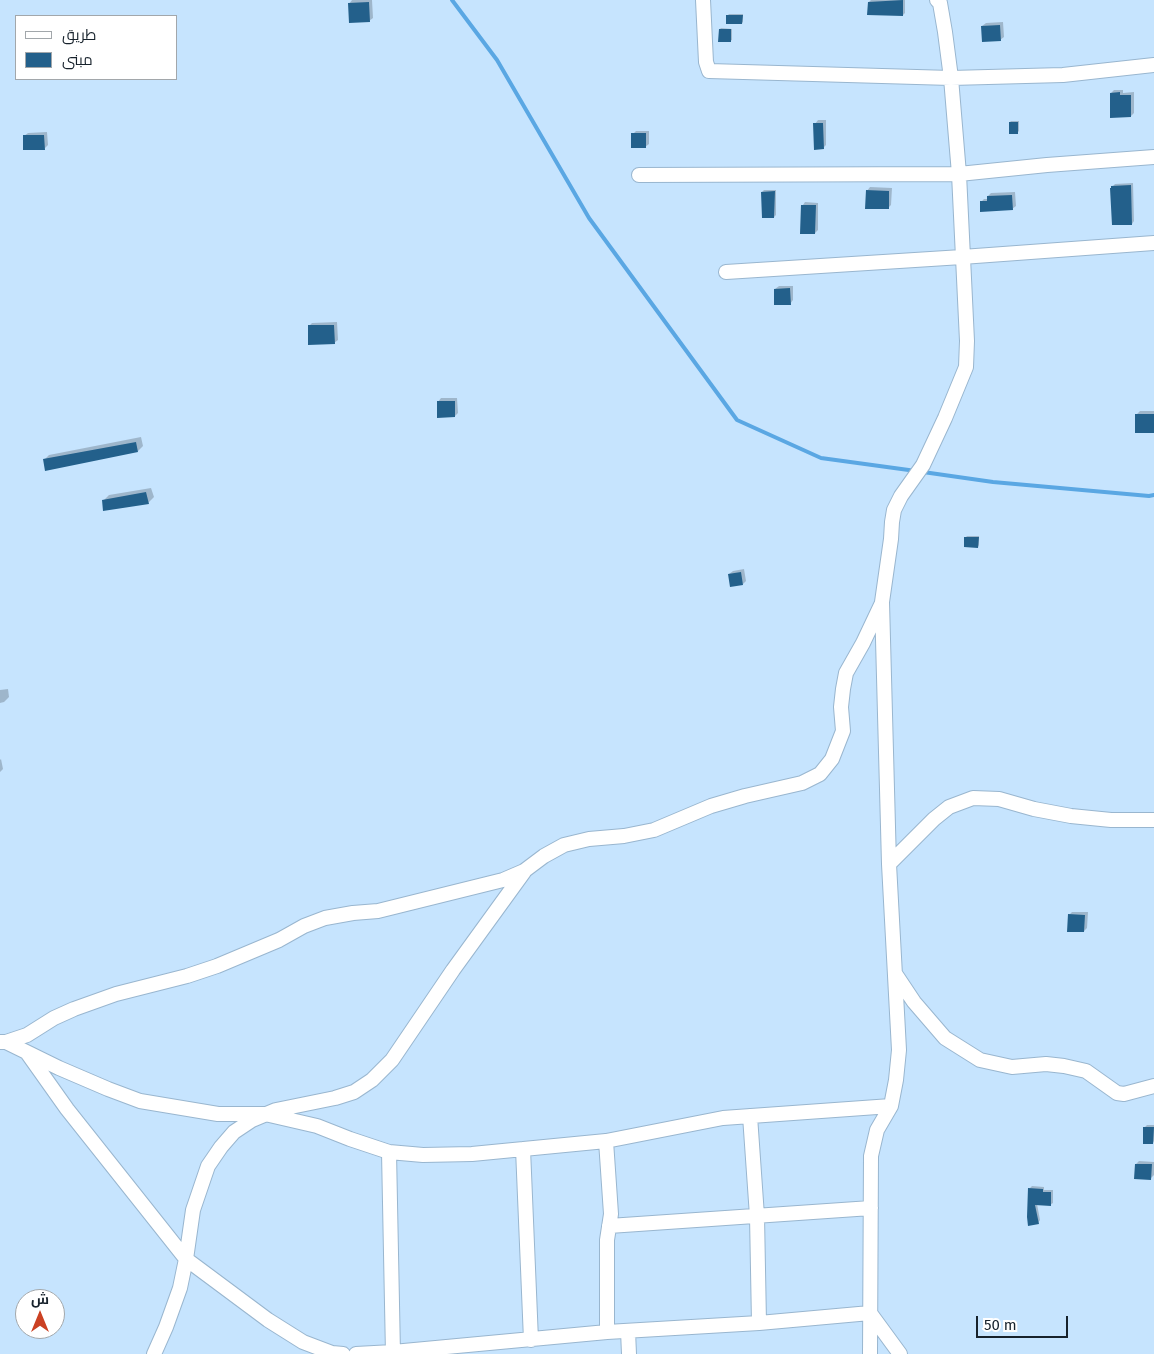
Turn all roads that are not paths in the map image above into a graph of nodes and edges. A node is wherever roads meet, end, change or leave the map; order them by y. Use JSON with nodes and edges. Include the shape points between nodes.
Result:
{"nodes":[{"id":1,"x":702,"y":0,"type":"edge"},
{"id":2,"x":939,"y":1,"type":"edge"},
{"id":3,"x":1154,"y":65,"type":"edge"},
{"id":4,"x":951,"y":78,"type":"junction"},
{"id":5,"x":1154,"y":157,"type":"edge"},
{"id":6,"x":959,"y":174,"type":"junction"},
{"id":7,"x":639,"y":175,"type":"dead end"},
{"id":8,"x":1154,"y":243,"type":"edge"},
{"id":9,"x":962,"y":257,"type":"junction"},
{"id":10,"x":726,"y":272,"type":"dead end"},
{"id":11,"x":882,"y":602,"type":"junction"},
{"id":12,"x":1154,"y":820,"type":"edge"},
{"id":13,"x":889,"y":864,"type":"junction"},
{"id":14,"x":524,"y":871,"type":"junction"},
{"id":15,"x":895,"y":974,"type":"junction"},
{"id":16,"x":3,"y":1042,"type":"edge"},
{"id":17,"x":26,"y":1051,"type":"junction"},
{"id":18,"x":1154,"y":1086,"type":"edge"},
{"id":19,"x":891,"y":1106,"type":"junction"},
{"id":20,"x":265,"y":1114,"type":"junction"},
{"id":21,"x":750,"y":1116,"type":"junction"},
{"id":22,"x":606,"y":1141,"type":"junction"},
{"id":23,"x":523,"y":1149,"type":"junction"},
{"id":24,"x":389,"y":1152,"type":"junction"},
{"id":25,"x":871,"y":1208,"type":"junction"},
{"id":26,"x":757,"y":1216,"type":"junction"},
{"id":27,"x":609,"y":1226,"type":"junction"},
{"id":28,"x":186,"y":1259,"type":"junction"},
{"id":29,"x":870,"y":1313,"type":"junction"},
{"id":30,"x":759,"y":1323,"type":"junction"},
{"id":31,"x":628,"y":1330,"type":"junction"},
{"id":32,"x":607,"y":1332,"type":"junction"},
{"id":33,"x":530,"y":1340,"type":"junction"},
{"id":34,"x":393,"y":1353,"type":"edge"},
{"id":35,"x":154,"y":1354,"type":"edge"},
{"id":36,"x":343,"y":1354,"type":"edge"},
{"id":37,"x":356,"y":1354,"type":"edge"},
{"id":38,"x":629,"y":1354,"type":"edge"},
{"id":39,"x":870,"y":1354,"type":"edge"},
{"id":40,"x":900,"y":1354,"type":"edge"}],
"edges":[{"from":1,"to":4,"type":"street","via":[[709,71]]},
{"from":2,"to":4,"type":"street"},
{"from":3,"to":4,"type":"street","via":[[1063,75]]},
{"from":4,"to":6,"type":"street"},
{"from":5,"to":6,"type":"street"},
{"from":6,"to":7,"type":"street"},
{"from":6,"to":9,"type":"street"},
{"from":8,"to":9,"type":"street"},
{"from":9,"to":10,"type":"street"},
{"from":9,"to":11,"type":"street","via":[[966,367],[923,465],[894,510]]},
{"from":11,"to":13,"type":"street"},
{"from":11,"to":14,"type":"street","via":[[846,673],[841,707],[843,732],[832,759],[820,774],[802,783],[711,806],[654,830],[589,839],[564,846]]},
{"from":12,"to":13,"type":"street","via":[[1071,816],[999,799],[973,798],[949,807]]},
{"from":13,"to":15,"type":"street"},
{"from":14,"to":16,"type":"street","via":[[503,880],[402,906],[325,918],[217,966],[116,994],[54,1018],[27,1035]]},
{"from":14,"to":20,"type":"street","via":[[392,1060],[372,1080],[354,1092]]},
{"from":15,"to":18,"type":"street","via":[[945,1038],[980,1060],[1012,1067],[1046,1064],[1086,1071],[1117,1093]]},
{"from":15,"to":19,"type":"street","via":[[899,1050]]},
{"from":16,"to":17,"type":"street"},
{"from":17,"to":20,"type":"street","via":[[140,1101],[218,1114]]},
{"from":17,"to":28,"type":"street","via":[[67,1109]]},
{"from":19,"to":21,"type":"street"},
{"from":19,"to":25,"type":"street","via":[[877,1130],[871,1156]]},
{"from":20,"to":24,"type":"street","via":[[317,1126]]},
{"from":20,"to":28,"type":"street","via":[[234,1132],[208,1166],[193,1210]]},
{"from":21,"to":22,"type":"street","via":[[723,1118]]},
{"from":21,"to":26,"type":"street"},
{"from":22,"to":23,"type":"street"},
{"from":22,"to":27,"type":"street"},
{"from":23,"to":24,"type":"street","via":[[472,1154]]},
{"from":23,"to":33,"type":"street"},
{"from":24,"to":34,"type":"street"},
{"from":25,"to":26,"type":"street"},
{"from":25,"to":29,"type":"street"},
{"from":26,"to":27,"type":"street"},
{"from":26,"to":30,"type":"street"},
{"from":27,"to":32,"type":"street"},
{"from":28,"to":35,"type":"street","via":[[180,1288]]},
{"from":28,"to":36,"type":"street","via":[[303,1342]]},
{"from":29,"to":30,"type":"street"},
{"from":29,"to":39,"type":"street"},
{"from":29,"to":40,"type":"street"},
{"from":30,"to":31,"type":"street"},
{"from":31,"to":32,"type":"street"},
{"from":31,"to":38,"type":"street"},
{"from":32,"to":33,"type":"street"},
{"from":33,"to":34,"type":"street"},
{"from":34,"to":37,"type":"street"}]}
